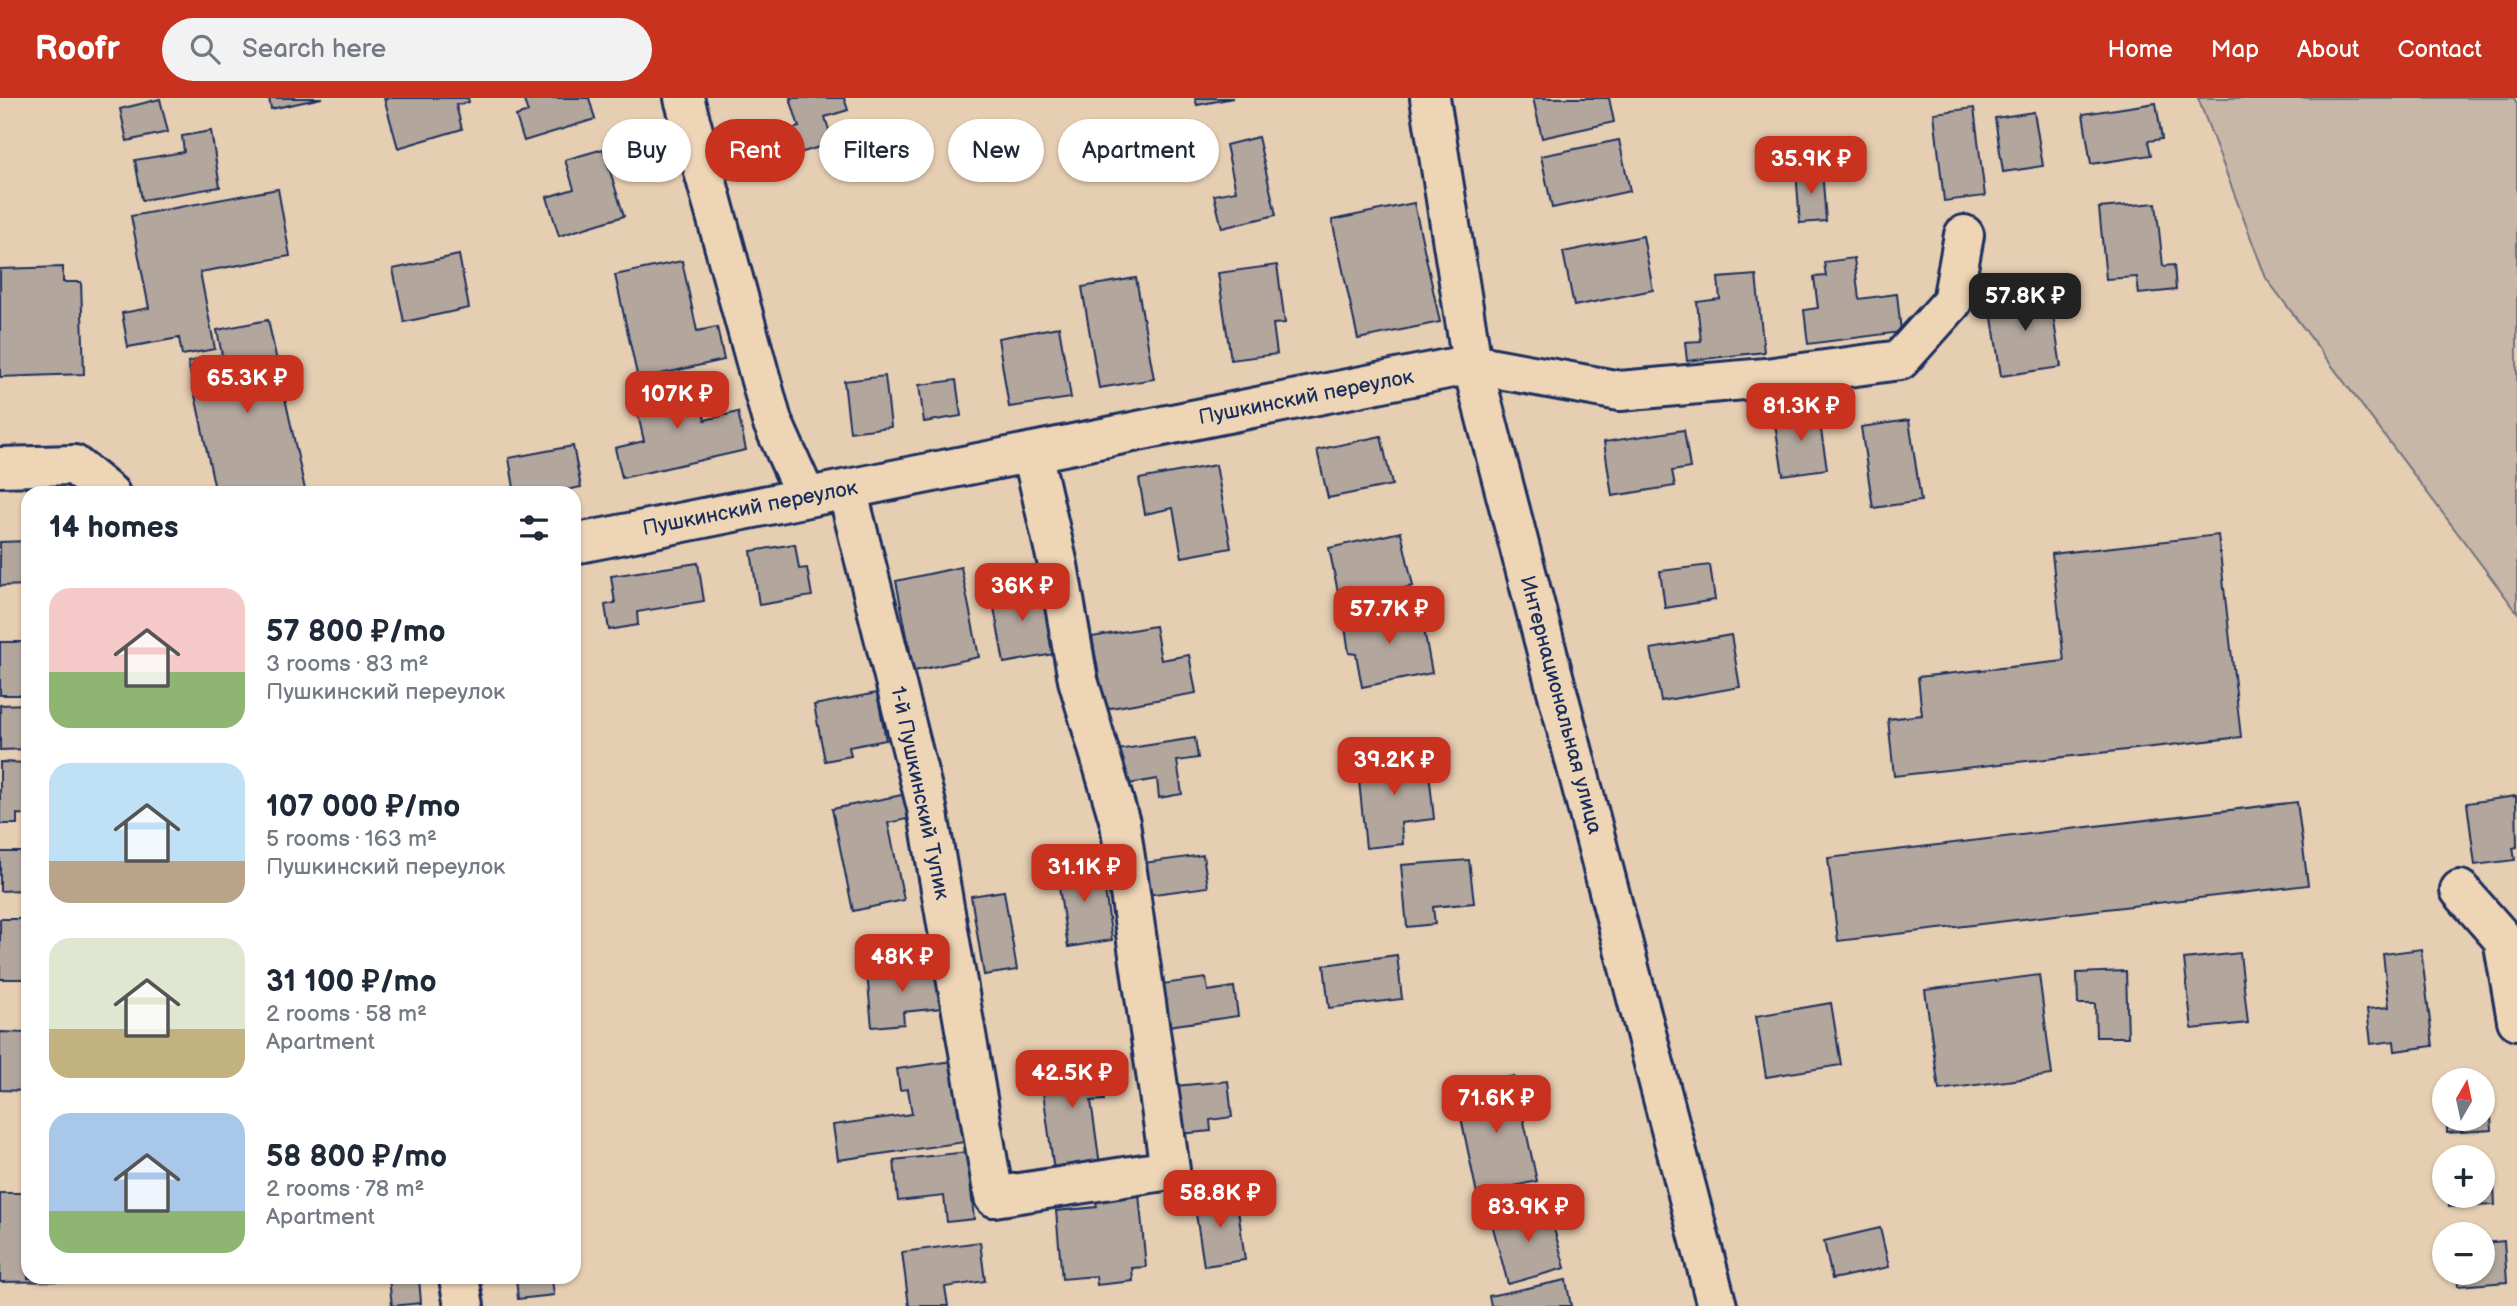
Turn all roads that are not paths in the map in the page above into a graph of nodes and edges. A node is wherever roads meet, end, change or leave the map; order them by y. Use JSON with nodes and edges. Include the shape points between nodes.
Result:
{"nodes":[{"id":1,"x":684,"y":98,"type":"edge"},
{"id":2,"x":1430,"y":98,"type":"edge"},
{"id":3,"x":1964,"y":235,"type":"dead end"},
{"id":4,"x":1472,"y":364,"type":"junction"},
{"id":5,"x":1032,"y":452,"type":"junction"},
{"id":6,"x":0,"y":467,"type":"edge"},
{"id":7,"x":100,"y":486,"type":"edge"},
{"id":8,"x":846,"y":489,"type":"junction"},
{"id":9,"x":806,"y":497,"type":"junction"},
{"id":10,"x":581,"y":543,"type":"edge"},
{"id":11,"x":2460,"y":890,"type":"dead end"},
{"id":12,"x":2517,"y":1020,"type":"edge"},
{"id":13,"x":460,"y":1284,"type":"edge"},
{"id":14,"x":464,"y":1306,"type":"edge"},
{"id":15,"x":1717,"y":1306,"type":"edge"}],
"edges":[{"from":1,"to":9,"type":"street","via":[[772,421]]},
{"from":2,"to":4,"type":"street","name":"Интернациональная улица"},
{"from":3,"to":4,"type":"street","name":"Пушкинский переулок","via":[[1952,302],[1900,360],[1620,391]]},
{"from":4,"to":5,"type":"street","name":"Пушкинский переулок"},
{"from":4,"to":15,"type":"street","name":"Интернациональная улица"},
{"from":5,"to":8,"type":"street","name":"Пушкинский переулок"},
{"from":5,"to":8,"type":"street","name":"1-й Пушкинский Тупик","via":[[1078,680],[1120,823],[1170,1170],[994,1197],[927,808]]},
{"from":6,"to":7,"type":"street","via":[[74,465]]},
{"from":8,"to":9,"type":"street","name":"Пушкинский переулок"},
{"from":9,"to":10,"type":"street","name":"Пушкинский переулок"},
{"from":11,"to":12,"type":"street","via":[[2503,939]]},
{"from":13,"to":14,"type":"street"}]}
